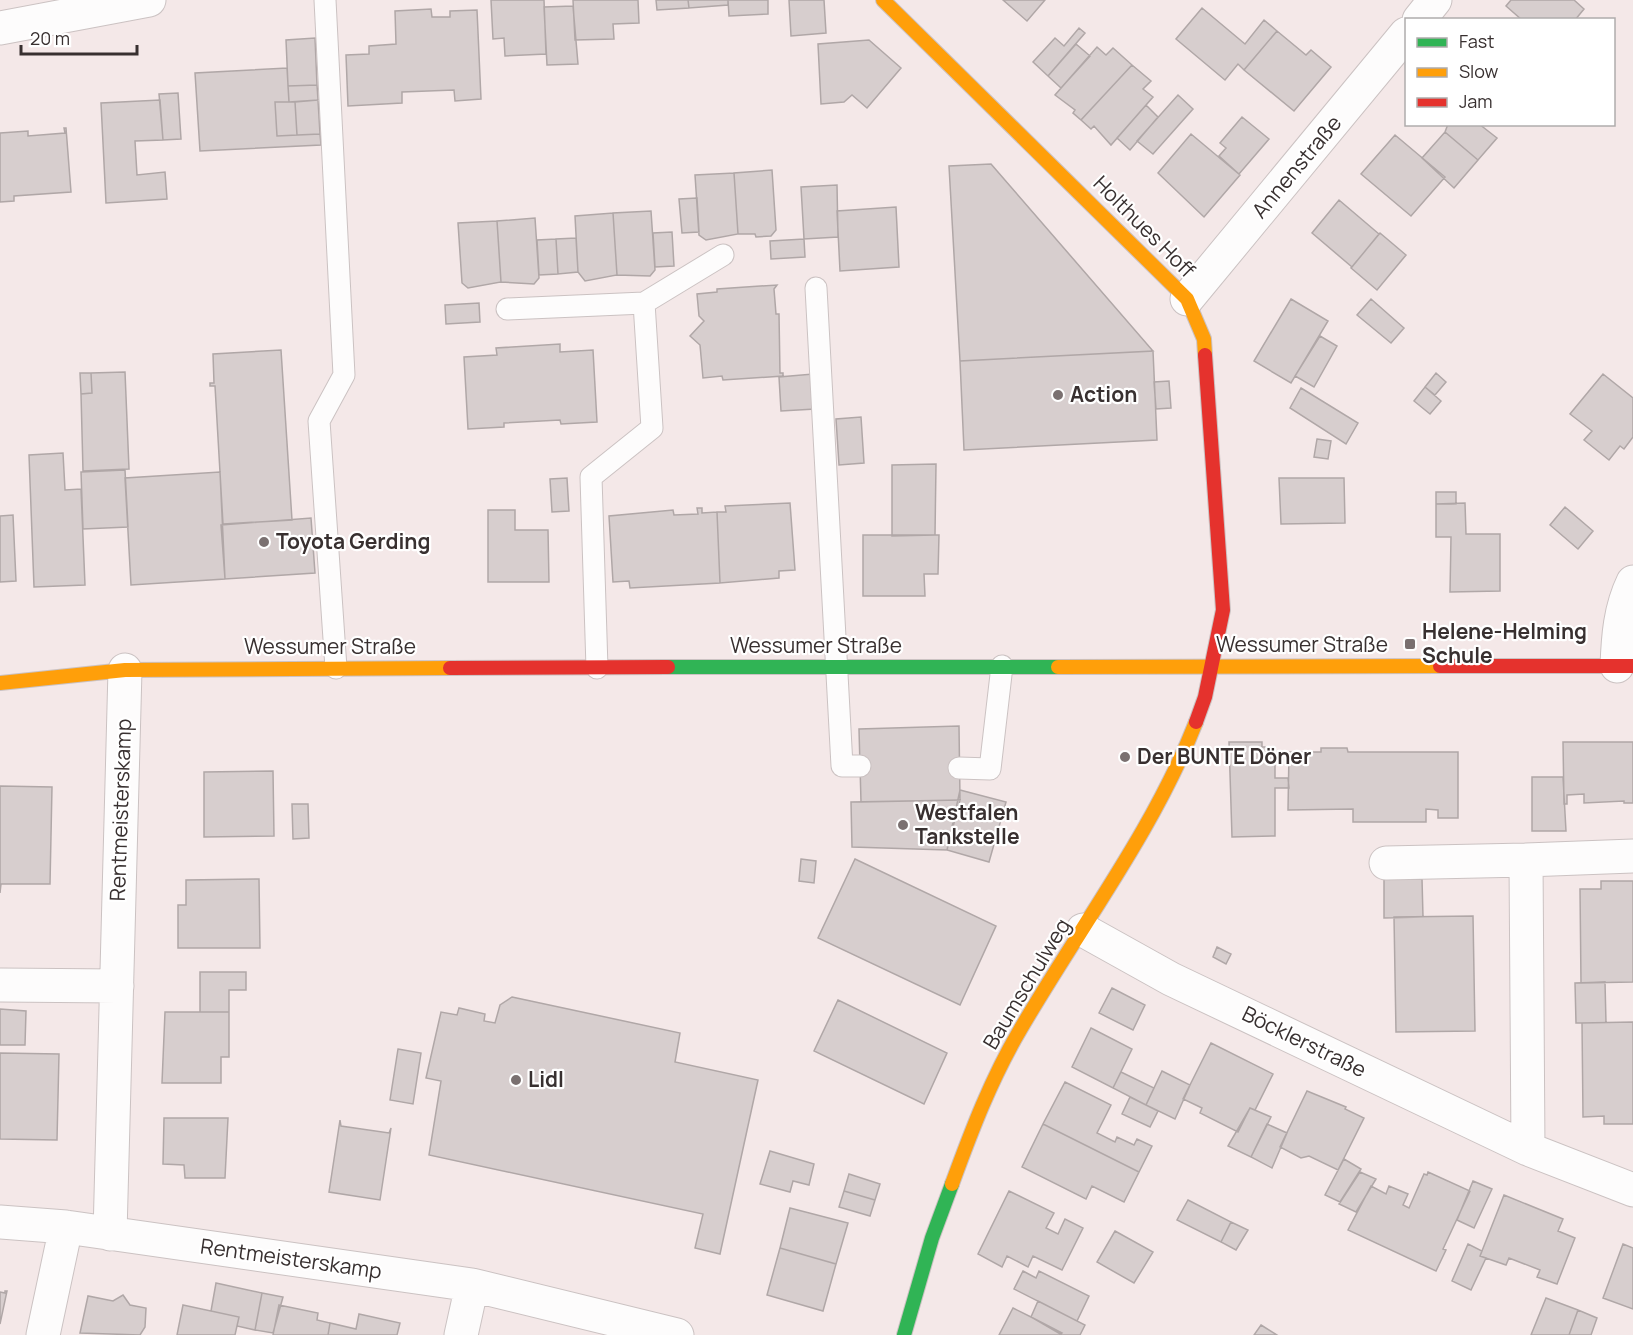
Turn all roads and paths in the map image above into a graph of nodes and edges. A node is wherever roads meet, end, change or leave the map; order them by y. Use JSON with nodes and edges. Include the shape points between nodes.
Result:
{"nodes":[{"id":1,"x":149,"y":0,"type":"edge"},
{"id":2,"x":325,"y":0,"type":"edge"},
{"id":3,"x":883,"y":0,"type":"edge"},
{"id":4,"x":1435,"y":0,"type":"edge"},
{"id":5,"x":1421,"y":18,"type":"edge"},
{"id":6,"x":0,"y":28,"type":"edge"},
{"id":7,"x":1405,"y":36,"type":"edge"},
{"id":8,"x":723,"y":255,"type":"dead end"},
{"id":9,"x":816,"y":288,"type":"dead end"},
{"id":10,"x":1187,"y":299,"type":"junction"},
{"id":11,"x":644,"y":303,"type":"junction"},
{"id":12,"x":507,"y":309,"type":"dead end"},
{"id":13,"x":1633,"y":582,"type":"edge"},
{"id":14,"x":1002,"y":666,"type":"junction"},
{"id":15,"x":1625,"y":666,"type":"edge"},
{"id":16,"x":838,"y":667,"type":"junction"},
{"id":17,"x":1213,"y":667,"type":"junction"},
{"id":18,"x":336,"y":668,"type":"junction"},
{"id":19,"x":597,"y":668,"type":"junction"},
{"id":20,"x":125,"y":670,"type":"junction"},
{"id":21,"x":0,"y":683,"type":"edge"},
{"id":22,"x":860,"y":766,"type":"dead end"},
{"id":23,"x":959,"y":768,"type":"dead end"},
{"id":24,"x":1633,"y":856,"type":"edge"},
{"id":25,"x":1526,"y":860,"type":"junction"},
{"id":26,"x":1386,"y":863,"type":"dead end"},
{"id":27,"x":1083,"y":930,"type":"junction"},
{"id":28,"x":0,"y":986,"type":"edge"},
{"id":29,"x":117,"y":986,"type":"junction"},
{"id":30,"x":1528,"y":1149,"type":"junction"},
{"id":31,"x":1633,"y":1190,"type":"edge"},
{"id":32,"x":0,"y":1222,"type":"edge"},
{"id":33,"x":66,"y":1227,"type":"junction"},
{"id":34,"x":110,"y":1234,"type":"junction"},
{"id":35,"x":472,"y":1285,"type":"junction"},
{"id":36,"x":43,"y":1335,"type":"edge"},
{"id":37,"x":461,"y":1335,"type":"edge"},
{"id":38,"x":676,"y":1335,"type":"edge"},
{"id":39,"x":904,"y":1335,"type":"edge"}],
"edges":[{"from":1,"to":6,"type":"street"},
{"from":2,"to":18,"type":"lane","via":[[344,375],[319,421]]},
{"from":3,"to":10,"type":"street","name":"Holthues Hoff"},
{"from":4,"to":5,"type":"street"},
{"from":7,"to":10,"type":"street","name":"Annenstraße"},
{"from":8,"to":11,"type":"lane"},
{"from":9,"to":16,"type":"lane"},
{"from":10,"to":17,"type":"street","name":"Holthues Hoff","via":[[1204,339],[1223,610]]},
{"from":11,"to":12,"type":"lane"},
{"from":11,"to":19,"type":"lane","via":[[652,428],[591,477]]},
{"from":13,"to":15,"type":"street","via":[[1625,599],[1618,636]]},
{"from":14,"to":16,"type":"street","name":"Wessumer Straße"},
{"from":14,"to":17,"type":"street","name":"Wessumer Straße"},
{"from":14,"to":23,"type":"lane","via":[[990,769]]},
{"from":15,"to":17,"type":"street","name":"Wessumer Straße"},
{"from":16,"to":19,"type":"street","name":"Wessumer Straße"},
{"from":16,"to":22,"type":"lane","via":[[842,766]]},
{"from":17,"to":27,"type":"street","name":"Baumschulweg","via":[[1177,770]]},
{"from":18,"to":19,"type":"street","name":"Wessumer Straße"},
{"from":18,"to":20,"type":"street","name":"Wessumer Straße"},
{"from":20,"to":21,"type":"street","name":"Wessumer Straße"},
{"from":20,"to":29,"type":"street","name":"Rentmeisterskamp"},
{"from":24,"to":25,"type":"street"},
{"from":25,"to":26,"type":"street"},
{"from":25,"to":30,"type":"street"},
{"from":27,"to":30,"type":"street","name":"Böcklerstraße","via":[[1172,979]]},
{"from":27,"to":39,"type":"street","name":"Baumschulweg","via":[[1020,1031],[975,1120],[932,1238]]},
{"from":28,"to":29,"type":"street"},
{"from":29,"to":34,"type":"street","name":"Rentmeisterskamp"},
{"from":30,"to":31,"type":"street","name":"Böcklerstraße"},
{"from":32,"to":33,"type":"street","name":"Rentmeisterskamp"},
{"from":33,"to":34,"type":"street","name":"Rentmeisterskamp"},
{"from":33,"to":36,"type":"street"},
{"from":34,"to":35,"type":"street","name":"Rentmeisterskamp"},
{"from":35,"to":37,"type":"street"},
{"from":35,"to":38,"type":"street","name":"Rentmeisterskamp"}]}
